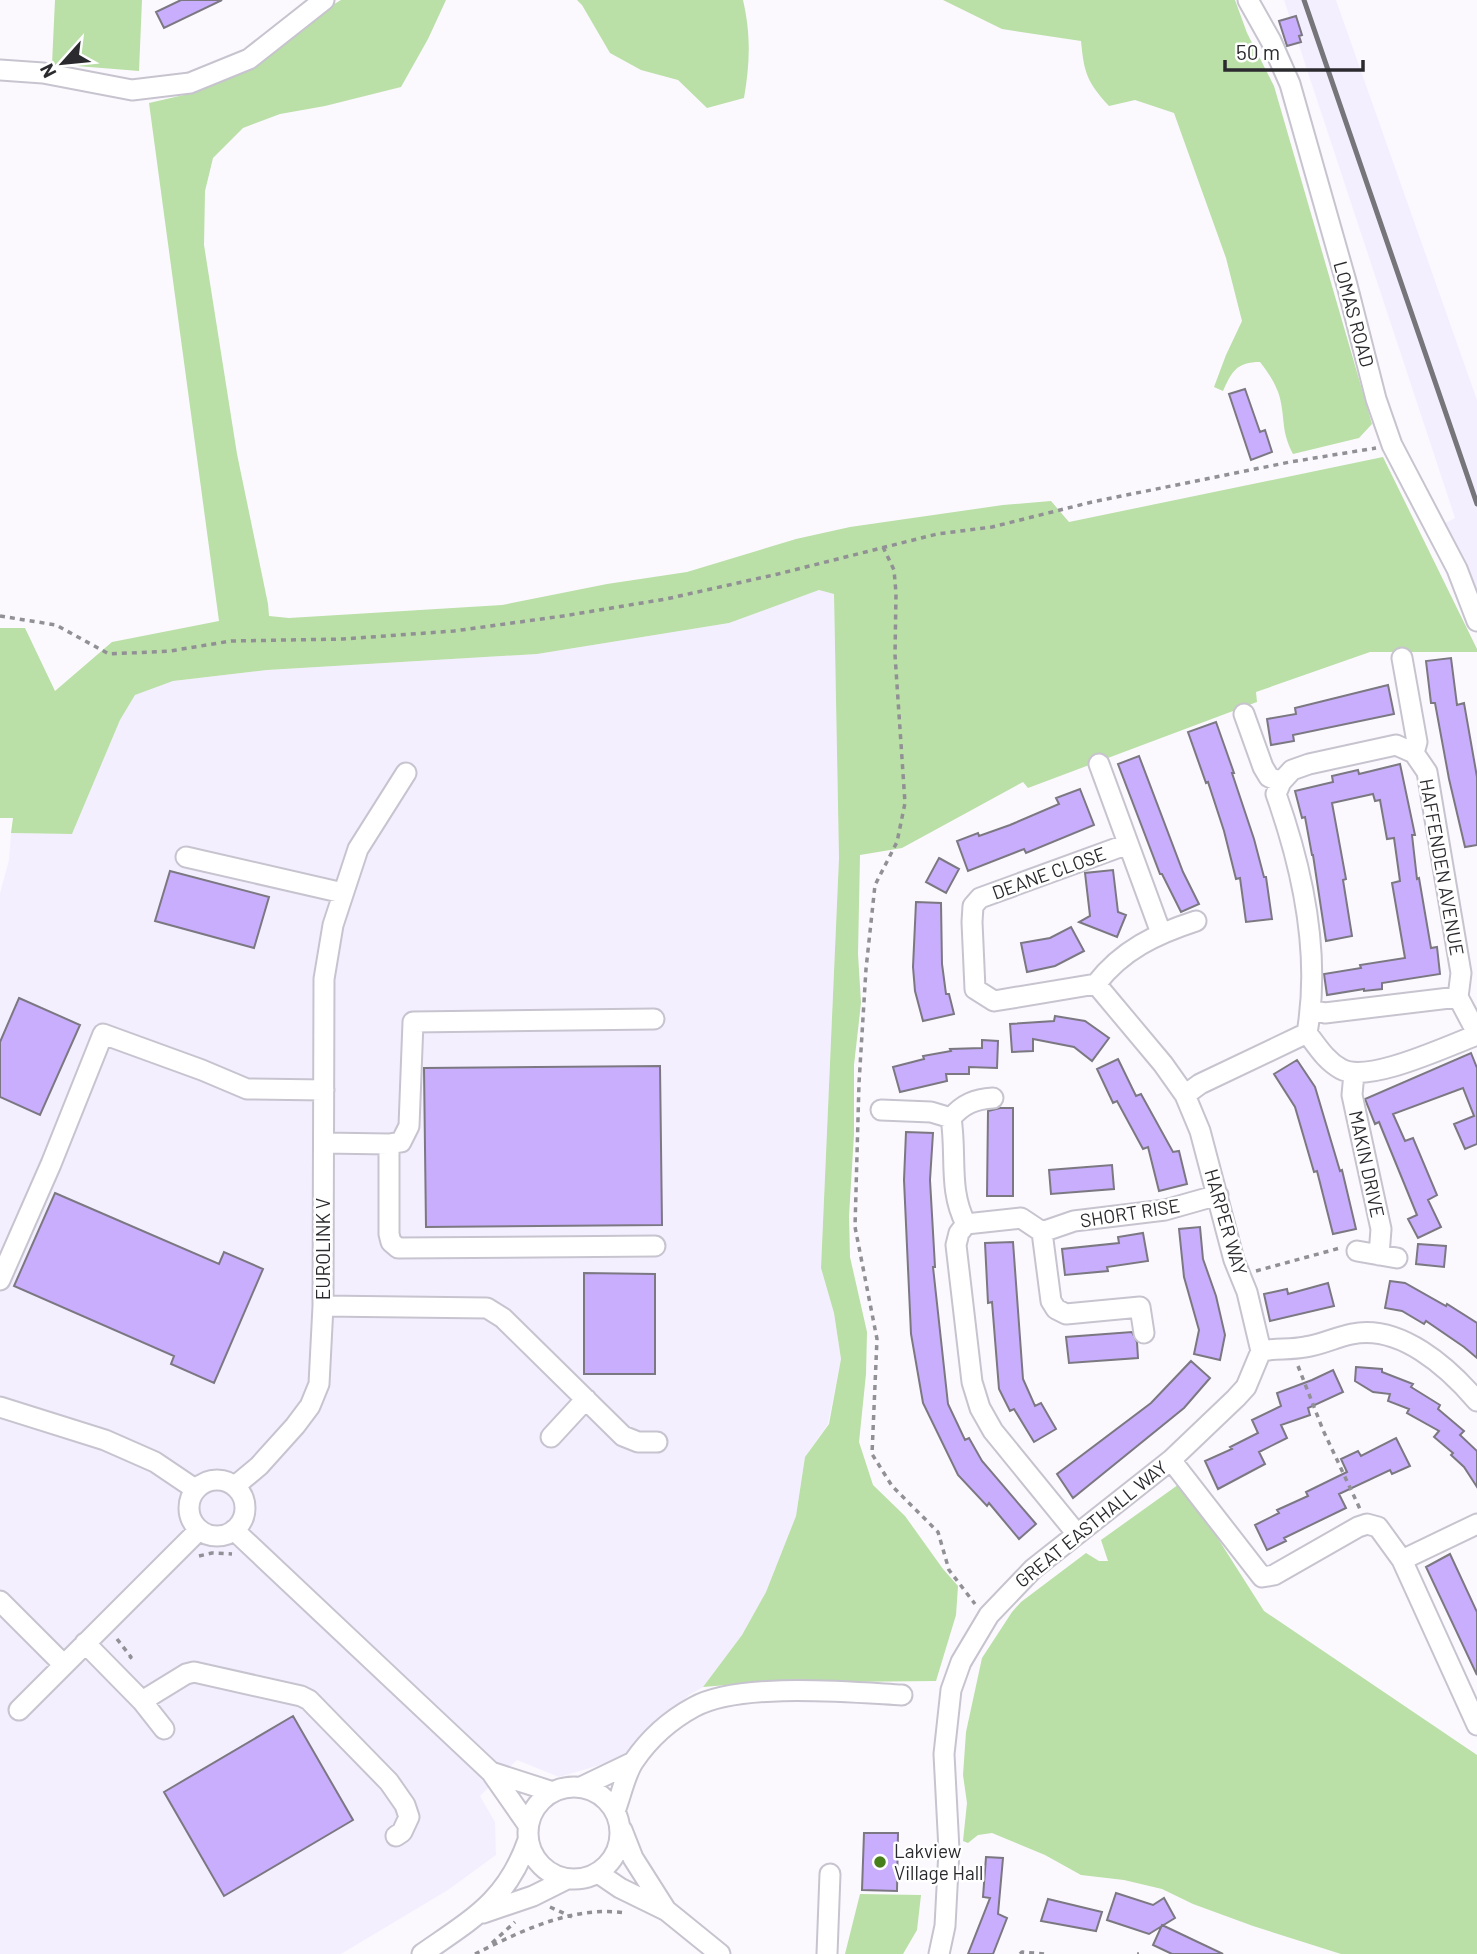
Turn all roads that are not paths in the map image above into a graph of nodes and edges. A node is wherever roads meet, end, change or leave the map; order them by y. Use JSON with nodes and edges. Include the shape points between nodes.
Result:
{"nodes":[{"id":1,"x":324,"y":0,"type":"edge"},
{"id":2,"x":1248,"y":0,"type":"edge"},
{"id":3,"x":0,"y":70,"type":"edge"},
{"id":4,"x":1477,"y":621,"type":"edge"},
{"id":5,"x":1402,"y":658,"type":"dead end"},
{"id":6,"x":1244,"y":714,"type":"dead end"},
{"id":7,"x":1414,"y":753,"type":"junction"},
{"id":8,"x":1098,"y":764,"type":"dead end"},
{"id":9,"x":405,"y":773,"type":"dead end"},
{"id":10,"x":1281,"y":782,"type":"junction"},
{"id":11,"x":1128,"y":844,"type":"junction"},
{"id":12,"x":186,"y":856,"type":"dead end"},
{"id":13,"x":343,"y":893,"type":"junction"},
{"id":14,"x":1196,"y":921,"type":"dead end"},
{"id":15,"x":1161,"y":933,"type":"junction"},
{"id":16,"x":1096,"y":984,"type":"junction"},
{"id":17,"x":1458,"y":997,"type":"junction"},
{"id":18,"x":1311,"y":1010,"type":"junction"},
{"id":19,"x":654,"y":1018,"type":"dead end"},
{"id":20,"x":1307,"y":1033,"type":"junction"},
{"id":21,"x":1477,"y":1034,"type":"edge"},
{"id":22,"x":1354,"y":1073,"type":"junction"},
{"id":23,"x":324,"y":1090,"type":"junction"},
{"id":24,"x":1185,"y":1095,"type":"junction"},
{"id":25,"x":993,"y":1098,"type":"dead end"},
{"id":26,"x":881,"y":1110,"type":"dead end"},
{"id":27,"x":951,"y":1118,"type":"junction"},
{"id":28,"x":324,"y":1143,"type":"junction"},
{"id":29,"x":389,"y":1144,"type":"junction"},
{"id":30,"x":1218,"y":1195,"type":"junction"},
{"id":31,"x":966,"y":1224,"type":"junction"},
{"id":32,"x":1042,"y":1232,"type":"junction"},
{"id":33,"x":655,"y":1246,"type":"dead end"},
{"id":34,"x":1357,"y":1251,"type":"road end"},
{"id":35,"x":0,"y":1280,"type":"edge"},
{"id":36,"x":323,"y":1306,"type":"junction"},
{"id":37,"x":1144,"y":1333,"type":"dead end"},
{"id":38,"x":1261,"y":1351,"type":"junction"},
{"id":39,"x":586,"y":1399,"type":"junction"},
{"id":40,"x":1477,"y":1401,"type":"edge"},
{"id":41,"x":0,"y":1407,"type":"edge"},
{"id":42,"x":551,"y":1437,"type":"dead end"},
{"id":43,"x":657,"y":1442,"type":"dead end"},
{"id":44,"x":1171,"y":1460,"type":"junction"},
{"id":45,"x":235,"y":1486,"type":"junction"},
{"id":46,"x":195,"y":1489,"type":"junction"},
{"id":47,"x":1477,"y":1524,"type":"edge"},
{"id":48,"x":199,"y":1530,"type":"junction"},
{"id":49,"x":234,"y":1530,"type":"junction"},
{"id":50,"x":1077,"y":1534,"type":"junction"},
{"id":51,"x":1402,"y":1560,"type":"junction"},
{"id":52,"x":0,"y":1601,"type":"edge"},
{"id":53,"x":85,"y":1643,"type":"junction"},
{"id":54,"x":64,"y":1665,"type":"junction"},
{"id":55,"x":902,"y":1695,"type":"dead end"},
{"id":56,"x":142,"y":1701,"type":"junction"},
{"id":57,"x":19,"y":1710,"type":"dead end"},
{"id":58,"x":1477,"y":1725,"type":"edge"},
{"id":59,"x":164,"y":1729,"type":"dead end"},
{"id":60,"x":633,"y":1762,"type":"junction"},
{"id":61,"x":491,"y":1772,"type":"junction"},
{"id":62,"x":581,"y":1787,"type":"junction"},
{"id":63,"x":553,"y":1792,"type":"junction"},
{"id":64,"x":618,"y":1818,"type":"junction"},
{"id":65,"x":528,"y":1832,"type":"junction"},
{"id":66,"x":396,"y":1836,"type":"dead end"},
{"id":67,"x":598,"y":1873,"type":"junction"},
{"id":68,"x":830,"y":1874,"type":"dead end"},
{"id":69,"x":567,"y":1879,"type":"junction"},
{"id":70,"x":667,"y":1911,"type":"junction"},
{"id":71,"x":482,"y":1913,"type":"junction"},
{"id":72,"x":422,"y":1954,"type":"edge"},
{"id":73,"x":720,"y":1954,"type":"edge"},
{"id":74,"x":827,"y":1954,"type":"edge"},
{"id":75,"x":939,"y":1954,"type":"edge"}],
"edges":[{"from":1,"to":3,"type":"street","via":[[249,59],[190,83],[132,90]]},
{"from":2,"to":4,"type":"street","name":"LOMAS ROAD","via":[[1290,84],[1392,446],[1457,569]]},
{"from":5,"to":7,"type":"street","name":"HAFFENDEN AVENUE","via":[[1417,743]]},
{"from":6,"to":10,"type":"street","via":[[1263,767],[1269,777]]},
{"from":7,"to":10,"type":"street","via":[[1396,745],[1309,764],[1292,770]]},
{"from":7,"to":17,"type":"street","name":"HAFFENDEN AVENUE","via":[[1427,772],[1461,973]]},
{"from":8,"to":11,"type":"street","name":"DEANE CLOSE"},
{"from":9,"to":13,"type":"street","name":"EUROLINK V","via":[[358,849]]},
{"from":10,"to":18,"type":"street","via":[[1276,794],[1305,893]]},
{"from":11,"to":15,"type":"street","name":"DEANE CLOSE"},
{"from":11,"to":16,"type":"street","name":"DEANE CLOSE","via":[[990,893],[973,906],[975,989],[984,997],[1010,1000]]},
{"from":12,"to":13,"type":"street"},
{"from":13,"to":23,"type":"street","name":"EUROLINK V","via":[[324,979]]},
{"from":14,"to":15,"type":"street"},
{"from":15,"to":16,"type":"street","via":[[1138,945]]},
{"from":16,"to":24,"type":"street"},
{"from":17,"to":18,"type":"street","via":[[1325,1013]]},
{"from":17,"to":21,"type":"street","name":"HAFFENDEN AVENUE"},
{"from":18,"to":20,"type":"street"},
{"from":19,"to":29,"type":"street","via":[[413,1022],[409,1126],[401,1142]]},
{"from":20,"to":22,"type":"street","via":[[1327,1060]]},
{"from":20,"to":24,"type":"street"},
{"from":21,"to":22,"type":"street","via":[[1381,1070]]},
{"from":22,"to":34,"type":"street","name":"MAKIN DRIVE","via":[[1352,1095],[1388,1256]]},
{"from":23,"to":28,"type":"street","name":"EUROLINK V"},
{"from":23,"to":35,"type":"street","via":[[247,1090],[103,1034]]},
{"from":24,"to":30,"type":"street","name":"HARPER WAY"},
{"from":25,"to":27,"type":"street","via":[[977,1099]]},
{"from":26,"to":27,"type":"street","via":[[931,1112]]},
{"from":27,"to":31,"type":"street","via":[[955,1196]]},
{"from":28,"to":29,"type":"street"},
{"from":28,"to":36,"type":"street","name":"EUROLINK V"},
{"from":29,"to":33,"type":"street","via":[[389,1234],[398,1248]]},
{"from":30,"to":32,"type":"street","name":"SHORT RISE","via":[[1165,1210],[1074,1221]]},
{"from":30,"to":38,"type":"street","name":"HARPER WAY"},
{"from":31,"to":32,"type":"street","via":[[1021,1218]]},
{"from":31,"to":50,"type":"street","via":[[956,1245],[970,1369],[980,1408],[993,1431]]},
{"from":32,"to":37,"type":"street","via":[[1056,1310],[1066,1314],[1140,1307]]},
{"from":36,"to":39,"type":"street","via":[[487,1308],[502,1317]]},
{"from":36,"to":45,"type":"street","name":"EUROLINK V","via":[[319,1384],[310,1406]]},
{"from":38,"to":40,"type":"street","via":[[1303,1348],[1353,1334],[1391,1336],[1424,1354]]},
{"from":38,"to":44,"type":"street","name":"GREAT EASTHALL WAY","via":[[1246,1387]]},
{"from":39,"to":42,"type":"street"},
{"from":39,"to":43,"type":"street","via":[[629,1440]]},
{"from":41,"to":46,"type":"street","via":[[105,1440],[155,1462]]},
{"from":44,"to":50,"type":"street","name":"GREAT EASTHALL WAY"},
{"from":44,"to":51,"type":"street","via":[[1262,1577],[1367,1524],[1378,1527]]},
{"from":45,"to":46,"type":"street","via":[[219,1479]]},
{"from":45,"to":49,"type":"street","via":[[242,1494],[244,1513]]},
{"from":46,"to":48,"type":"street","via":[[188,1506]]},
{"from":47,"to":51,"type":"street"},
{"from":48,"to":49,"type":"street","via":[[216,1536]]},
{"from":48,"to":53,"type":"street"},
{"from":49,"to":61,"type":"street"},
{"from":50,"to":75,"type":"street","name":"GREAT EASTHALL WAY","via":[[1032,1569],[989,1615],[961,1662],[951,1690],[944,1754],[949,1850]]},
{"from":51,"to":58,"type":"street"},
{"from":52,"to":54,"type":"street"},
{"from":53,"to":54,"type":"street"},
{"from":53,"to":56,"type":"street"},
{"from":54,"to":57,"type":"street"},
{"from":55,"to":60,"type":"street","via":[[814,1691],[731,1695],[695,1706],[661,1729]]},
{"from":56,"to":59,"type":"street"},
{"from":56,"to":66,"type":"street","via":[[194,1672],[309,1700],[400,1796],[408,1817]]},
{"from":60,"to":62,"type":"street"},
{"from":60,"to":64,"type":"street"},
{"from":61,"to":63,"type":"street"},
{"from":61,"to":65,"type":"street"},
{"from":62,"to":63,"type":"street"},
{"from":62,"to":64,"type":"street","via":[[607,1800]]},
{"from":63,"to":65,"type":"street","via":[[533,1811]]},
{"from":64,"to":67,"type":"street","via":[[617,1852]]},
{"from":64,"to":70,"type":"street","via":[[634,1858]]},
{"from":65,"to":69,"type":"street","via":[[541,1866]]},
{"from":65,"to":71,"type":"street","via":[[520,1864]]},
{"from":67,"to":69,"type":"street"},
{"from":67,"to":70,"type":"street"},
{"from":68,"to":74,"type":"street"},
{"from":69,"to":71,"type":"street"},
{"from":70,"to":73,"type":"street"},
{"from":71,"to":72,"type":"street"}]}
